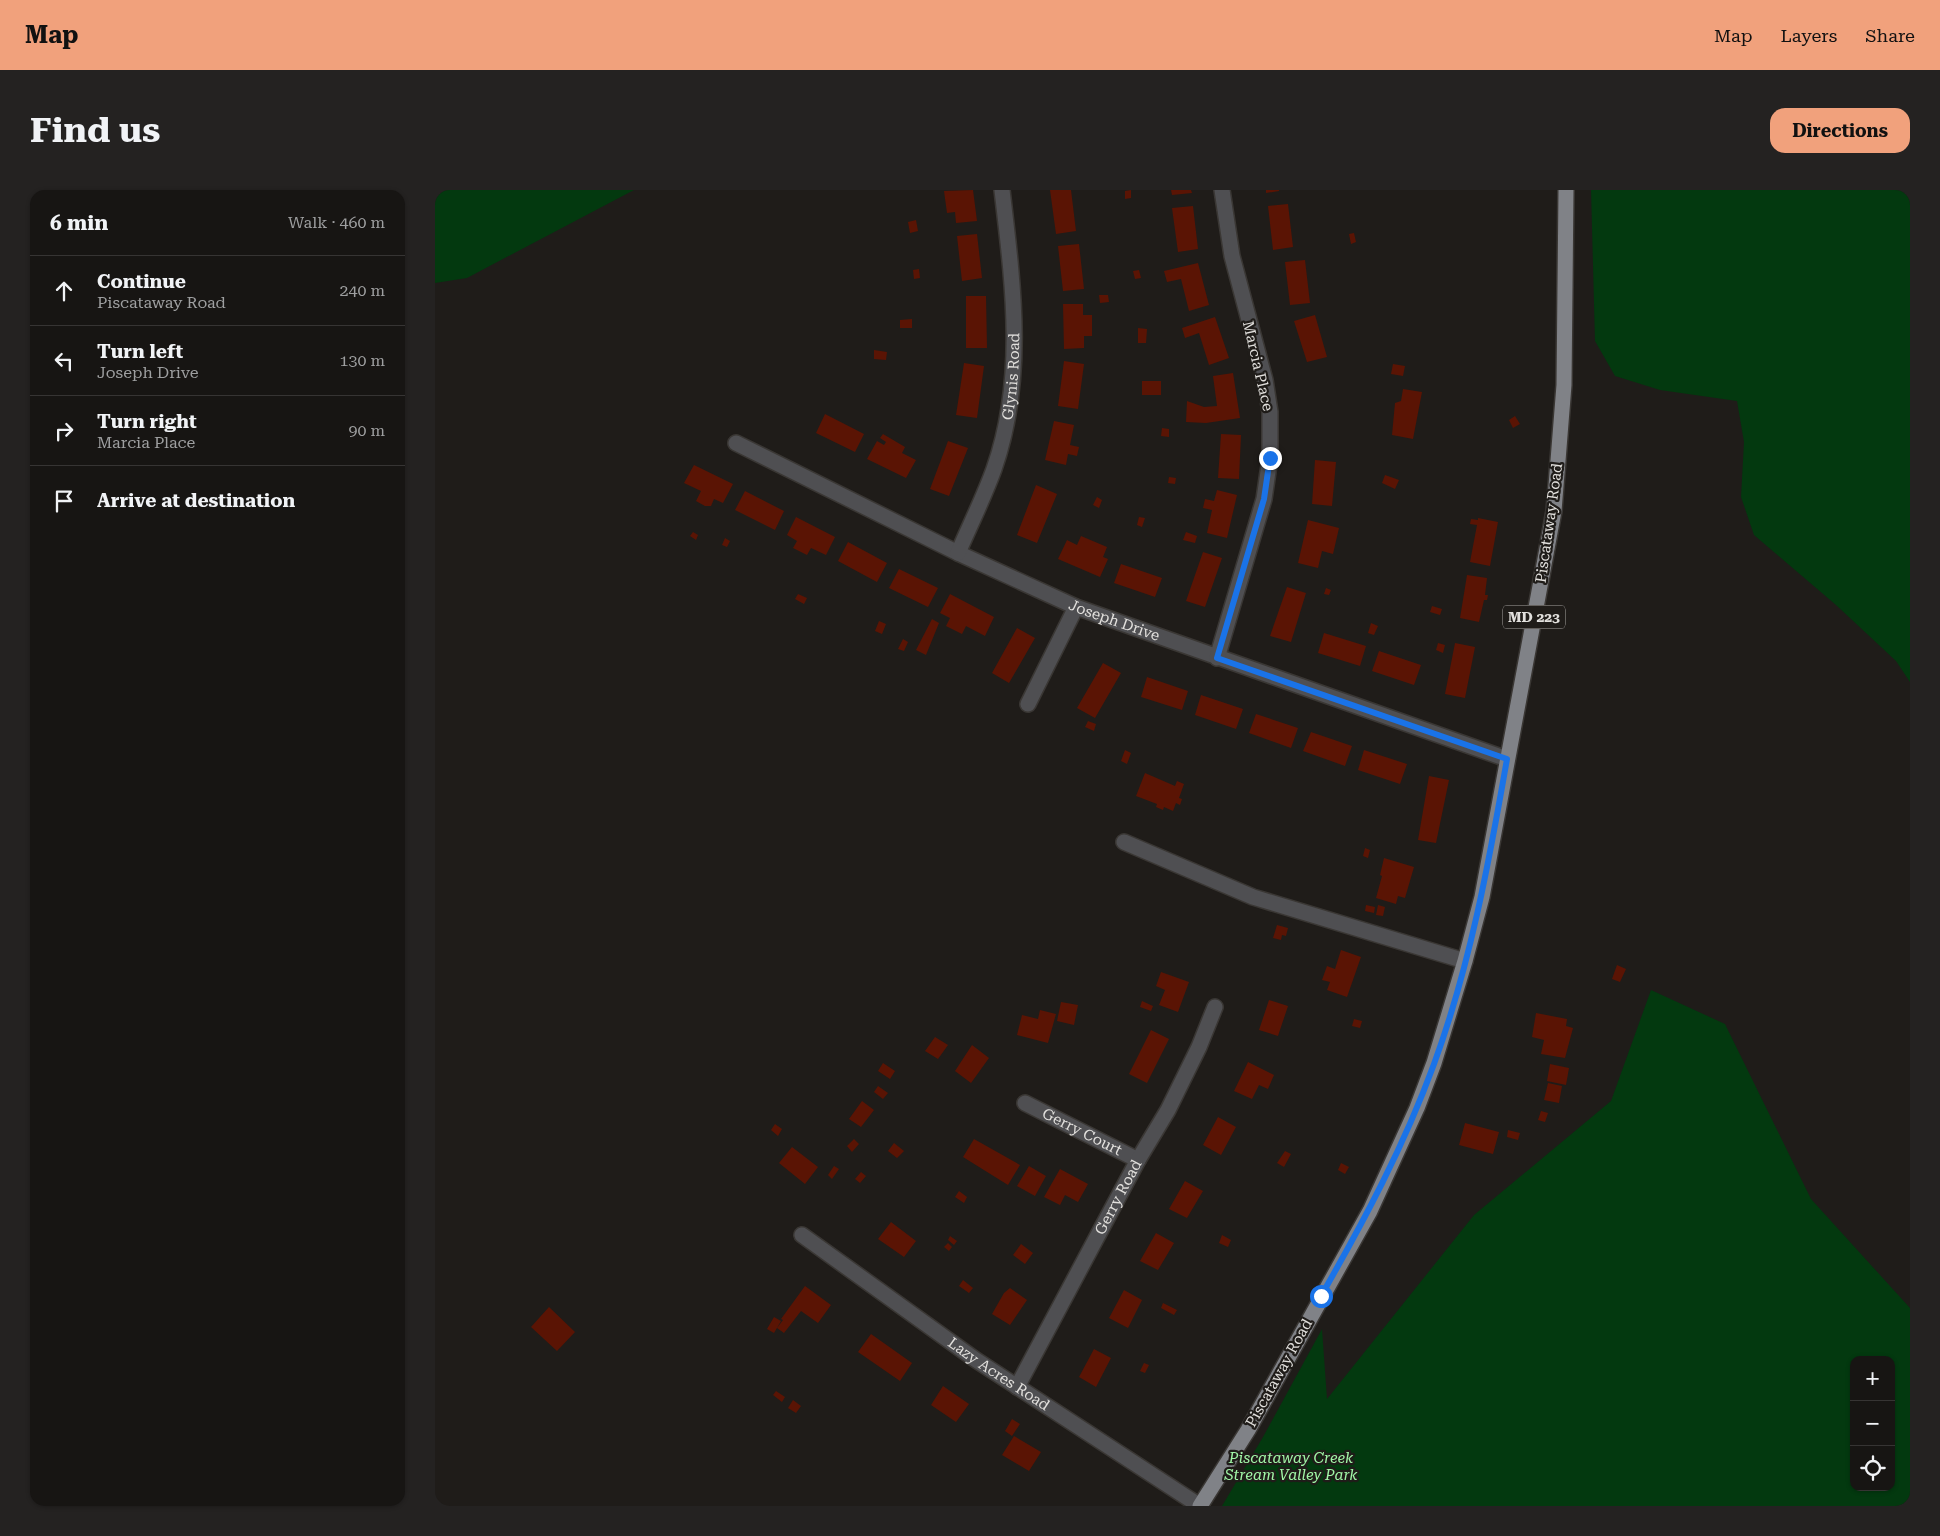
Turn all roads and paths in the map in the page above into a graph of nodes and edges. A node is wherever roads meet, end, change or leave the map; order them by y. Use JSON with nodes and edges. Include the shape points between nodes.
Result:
{"nodes":[{"id":1,"x":1002,"y":190,"type":"edge"},
{"id":2,"x":1222,"y":190,"type":"edge"},
{"id":3,"x":1566,"y":190,"type":"edge"},
{"id":4,"x":736,"y":443,"type":"dead end"},
{"id":5,"x":958,"y":553,"type":"junction"},
{"id":6,"x":1076,"y":607,"type":"junction"},
{"id":7,"x":1217,"y":658,"type":"junction"},
{"id":8,"x":1028,"y":704,"type":"dead end"},
{"id":9,"x":1507,"y":759,"type":"junction"},
{"id":10,"x":1124,"y":842,"type":"dead end"},
{"id":11,"x":1465,"y":961,"type":"junction"},
{"id":12,"x":1215,"y":1007,"type":"dead end"},
{"id":13,"x":1025,"y":1103,"type":"dead end"},
{"id":14,"x":1138,"y":1160,"type":"junction"},
{"id":15,"x":801,"y":1235,"type":"dead end"},
{"id":16,"x":1017,"y":1386,"type":"junction"},
{"id":17,"x":1200,"y":1506,"type":"edge"}],
"edges":[{"from":1,"to":5,"type":"street","name":"Glynis Road","via":[[1014,292],[1014,374],[995,468]]},
{"from":2,"to":7,"type":"street","name":"Marcia Place","via":[[1232,256],[1265,380],[1270,412],[1270,458],[1264,499]]},
{"from":3,"to":9,"type":"main road","name":"Piscataway Road","number":"MD 223","via":[[1564,385],[1555,502]]},
{"from":4,"to":5,"type":"street","name":"Joseph Drive"},
{"from":5,"to":6,"type":"street","name":"Joseph Drive"},
{"from":6,"to":7,"type":"street","name":"Joseph Drive"},
{"from":6,"to":8,"type":"street"},
{"from":7,"to":9,"type":"street","name":"Joseph Drive"},
{"from":9,"to":11,"type":"main road","name":"Piscataway Road","number":"MD 223","via":[[1482,897]]},
{"from":10,"to":11,"type":"street","via":[[1253,897]]},
{"from":11,"to":17,"type":"main road","name":"Piscataway Road","number":"MD 223","via":[[1417,1108],[1370,1211],[1248,1430]]},
{"from":12,"to":14,"type":"street","name":"Gerry Road","via":[[1169,1110]]},
{"from":13,"to":14,"type":"street","name":"Gerry Court"},
{"from":14,"to":16,"type":"street","name":"Gerry Road"},
{"from":15,"to":16,"type":"street","name":"Lazy Acres Road"},
{"from":16,"to":17,"type":"street","name":"Lazy Acres Road"}]}
